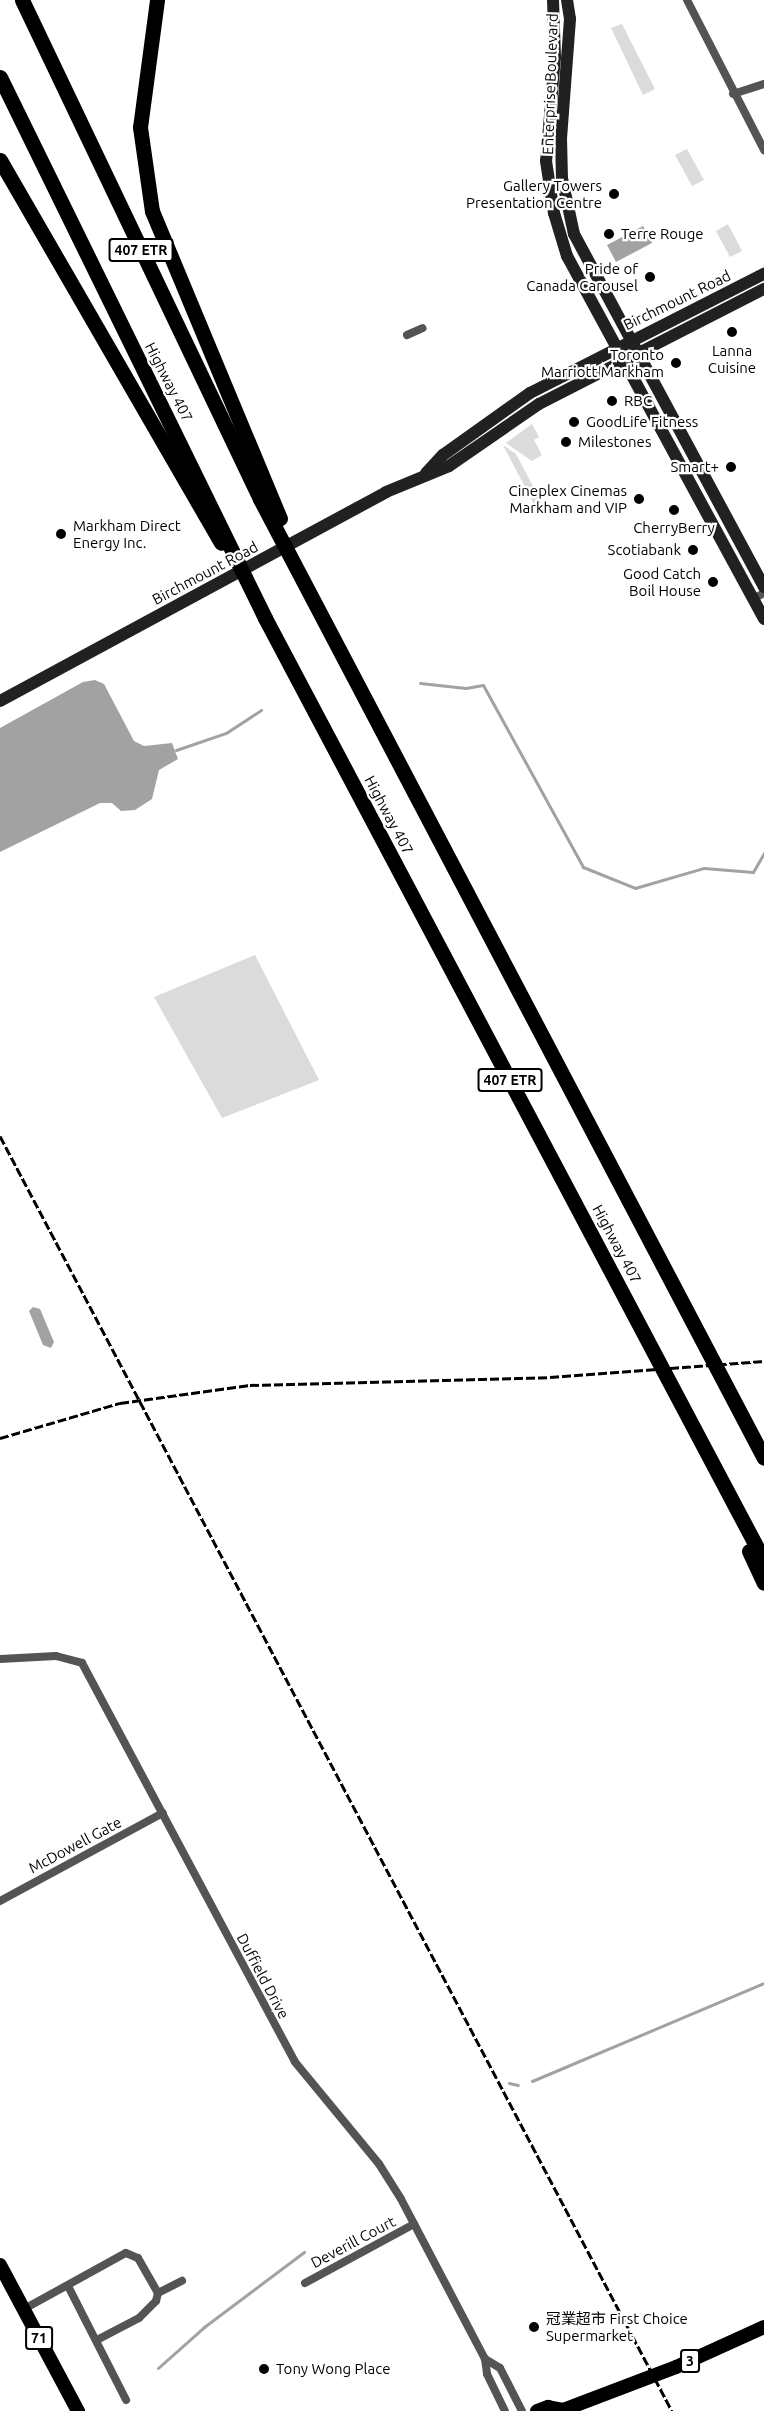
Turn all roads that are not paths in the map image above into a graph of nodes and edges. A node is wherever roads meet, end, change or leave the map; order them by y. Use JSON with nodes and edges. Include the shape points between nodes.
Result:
{"nodes":[{"id":1,"x":22,"y":0,"type":"edge"},
{"id":2,"x":157,"y":0,"type":"edge"},
{"id":3,"x":553,"y":0,"type":"edge"},
{"id":4,"x":567,"y":0,"type":"edge"},
{"id":5,"x":687,"y":0,"type":"edge"},
{"id":6,"x":0,"y":77,"type":"edge"},
{"id":7,"x":764,"y":84,"type":"edge"},
{"id":8,"x":733,"y":94,"type":"junction"},
{"id":9,"x":764,"y":150,"type":"edge"},
{"id":10,"x":0,"y":160,"type":"edge"},
{"id":11,"x":764,"y":274,"type":"edge"},
{"id":12,"x":764,"y":289,"type":"edge"},
{"id":13,"x":423,"y":328,"type":"dead end"},
{"id":14,"x":407,"y":335,"type":"dead end"},
{"id":15,"x":629,"y":340,"type":"junction"},
{"id":16,"x":616,"y":346,"type":"junction"},
{"id":17,"x":636,"y":354,"type":"junction"},
{"id":18,"x":623,"y":360,"type":"junction"},
{"id":19,"x":425,"y":474,"type":"junction"},
{"id":20,"x":266,"y":497,"type":"junction"},
{"id":21,"x":215,"y":523,"type":"junction"},
{"id":22,"x":764,"y":587,"type":"edge"},
{"id":23,"x":759,"y":596,"type":"edge"},
{"id":24,"x":764,"y":620,"type":"edge"},
{"id":25,"x":0,"y":701,"type":"edge"},
{"id":26,"x":745,"y":1422,"type":"junction"},
{"id":27,"x":691,"y":1423,"type":"junction"},
{"id":28,"x":764,"y":1452,"type":"edge"},
{"id":29,"x":764,"y":1458,"type":"edge"},
{"id":30,"x":764,"y":1561,"type":"edge"},
{"id":31,"x":764,"y":1583,"type":"edge"},
{"id":32,"x":0,"y":1659,"type":"edge"},
{"id":33,"x":163,"y":1813,"type":"junction"},
{"id":34,"x":0,"y":1901,"type":"edge"},
{"id":35,"x":414,"y":2224,"type":"junction"},
{"id":36,"x":0,"y":2265,"type":"edge"},
{"id":37,"x":182,"y":2281,"type":"dead end"},
{"id":38,"x":305,"y":2283,"type":"dead end"},
{"id":39,"x":68,"y":2286,"type":"junction"},
{"id":40,"x":158,"y":2294,"type":"junction"},
{"id":41,"x":24,"y":2309,"type":"junction"},
{"id":42,"x":764,"y":2326,"type":"edge"},
{"id":43,"x":97,"y":2340,"type":"junction"},
{"id":44,"x":485,"y":2359,"type":"junction"},
{"id":45,"x":126,"y":2400,"type":"dead end"},
{"id":46,"x":563,"y":2410,"type":"edge"},
{"id":47,"x":78,"y":2411,"type":"edge"},
{"id":48,"x":505,"y":2411,"type":"edge"},
{"id":49,"x":522,"y":2411,"type":"edge"},
{"id":50,"x":537,"y":2411,"type":"edge"}],
"edges":[{"from":1,"to":20,"type":"highway","name":"Highway 407","number":"407 ETR"},
{"from":2,"to":20,"type":"highway","via":[[140,128],[152,211]]},
{"from":3,"to":16,"type":"main road","name":"Enterprise Boulevard","via":[[555,57],[546,161],[554,213],[567,256]]},
{"from":4,"to":15,"type":"main road","name":"Enterprise Boulevard","via":[[570,19],[561,138],[562,178],[574,234]]},
{"from":5,"to":8,"type":"street"},
{"from":6,"to":21,"type":"highway","name":"Highway 407","number":"407 ETR"},
{"from":7,"to":8,"type":"street"},
{"from":8,"to":9,"type":"street"},
{"from":10,"to":21,"type":"highway"},
{"from":11,"to":15,"type":"main road","name":"Birchmount Road"},
{"from":12,"to":17,"type":"main road","name":"Birchmount Road"},
{"from":13,"to":14,"type":"street"},
{"from":15,"to":16,"type":"main road","name":"Birchmount Road"},
{"from":15,"to":17,"type":"main road","name":"Enterprise Boulevard"},
{"from":16,"to":18,"type":"main road","name":"Enterprise Boulevard"},
{"from":16,"to":19,"type":"main road","name":"Birchmount Road","via":[[530,393],[442,455]]},
{"from":17,"to":18,"type":"main road","name":"Birchmount Road"},
{"from":17,"to":22,"type":"main road","name":"Enterprise Boulevard"},
{"from":18,"to":19,"type":"main road","name":"Birchmount Road","via":[[539,404],[449,466]]},
{"from":18,"to":23,"type":"main road","name":"Enterprise Boulevard"},
{"from":19,"to":25,"type":"main road","name":"Birchmount Road"},
{"from":20,"to":26,"type":"highway","name":"Highway 407","number":"407 ETR","via":[[312,596]]},
{"from":21,"to":27,"type":"highway","name":"Highway 407","number":"407 ETR"},
{"from":23,"to":24,"type":"main road","name":"Enterprise Boulevard"},
{"from":26,"to":28,"type":"highway"},
{"from":26,"to":29,"type":"highway","name":"Highway 407","number":"407 ETR"},
{"from":27,"to":30,"type":"highway","name":"Highway 407","number":"407 ETR"},
{"from":27,"to":31,"type":"highway"},
{"from":32,"to":33,"type":"street","name":"Duffield Drive","via":[[56,1656],[82,1663]]},
{"from":33,"to":34,"type":"street","name":"McDowell Gate"},
{"from":33,"to":35,"type":"street","name":"Duffield Drive","via":[[295,2062],[378,2164]]},
{"from":35,"to":38,"type":"street","name":"Deverill Court"},
{"from":35,"to":44,"type":"street","name":"Duffield Drive"},
{"from":36,"to":41,"type":"main road","number":"71"},
{"from":37,"to":40,"type":"street"},
{"from":39,"to":40,"type":"street","via":[[126,2253],[138,2258]]},
{"from":39,"to":41,"type":"street"},
{"from":39,"to":43,"type":"street"},
{"from":40,"to":43,"type":"street","via":[[139,2318]]},
{"from":41,"to":47,"type":"main road","number":"71"},
{"from":42,"to":46,"type":"main road","number":"3","via":[[676,2367]]},
{"from":43,"to":45,"type":"street"},
{"from":44,"to":48,"type":"street","name":"Duffield Drive","via":[[487,2374]]},
{"from":44,"to":49,"type":"street","name":"Duffield Drive","via":[[500,2368]]},
{"from":46,"to":50,"type":"main road","number":"3","via":[[548,2407]]}]}
